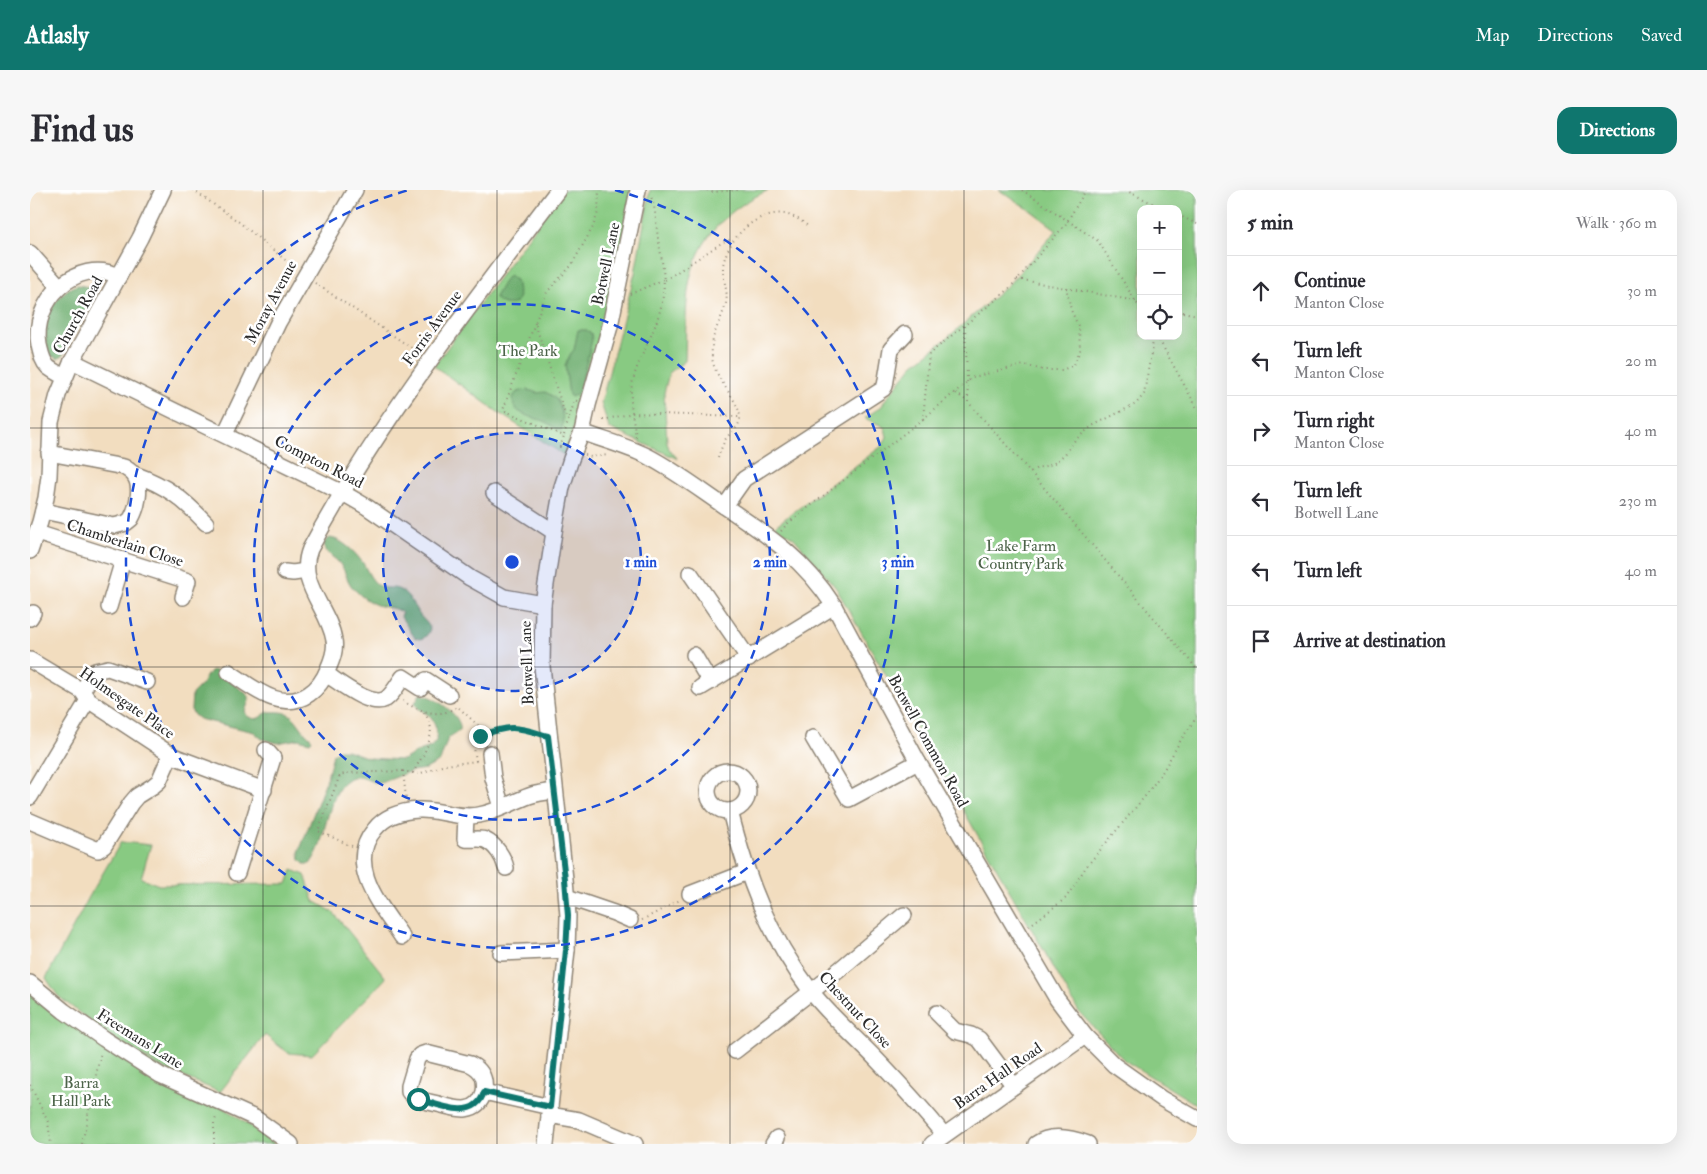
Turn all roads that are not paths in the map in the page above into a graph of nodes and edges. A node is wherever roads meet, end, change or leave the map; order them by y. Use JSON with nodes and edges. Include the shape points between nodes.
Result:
{"nodes":[{"id":1,"x":163,"y":190,"type":"edge"},
{"id":2,"x":355,"y":190,"type":"edge"},
{"id":3,"x":558,"y":190,"type":"edge"},
{"id":4,"x":643,"y":192,"type":"edge"},
{"id":5,"x":30,"y":253,"type":"edge"},
{"id":6,"x":119,"y":276,"type":"junction"},
{"id":7,"x":58,"y":286,"type":"junction"},
{"id":8,"x":905,"y":334,"type":"dead end"},
{"id":9,"x":35,"y":353,"type":"edge"},
{"id":10,"x":72,"y":361,"type":"junction"},
{"id":11,"x":64,"y":377,"type":"junction"},
{"id":12,"x":582,"y":432,"type":"junction"},
{"id":13,"x":224,"y":434,"type":"junction"},
{"id":14,"x":49,"y":453,"type":"junction"},
{"id":15,"x":134,"y":474,"type":"junction"},
{"id":16,"x":343,"y":493,"type":"junction"},
{"id":17,"x":494,"y":493,"type":"dead end"},
{"id":18,"x":725,"y":506,"type":"junction"},
{"id":19,"x":43,"y":511,"type":"junction"},
{"id":20,"x":206,"y":523,"type":"dead end"},
{"id":21,"x":554,"y":532,"type":"junction"},
{"id":22,"x":37,"y":533,"type":"junction"},
{"id":23,"x":30,"y":551,"type":"edge"},
{"id":24,"x":123,"y":560,"type":"junction"},
{"id":25,"x":306,"y":570,"type":"junction"},
{"id":26,"x":286,"y":572,"type":"dead end"},
{"id":27,"x":690,"y":573,"type":"dead end"},
{"id":28,"x":183,"y":597,"type":"dead end"},
{"id":29,"x":542,"y":604,"type":"junction"},
{"id":30,"x":834,"y":606,"type":"junction"},
{"id":31,"x":109,"y":607,"type":"dead end"},
{"id":32,"x":694,"y":655,"type":"dead end"},
{"id":33,"x":749,"y":659,"type":"junction"},
{"id":34,"x":30,"y":660,"type":"edge"},
{"id":35,"x":229,"y":672,"type":"dead end"},
{"id":36,"x":326,"y":674,"type":"junction"},
{"id":37,"x":147,"y":682,"type":"dead end"},
{"id":38,"x":449,"y":695,"type":"dead end"},
{"id":39,"x":85,"y":696,"type":"junction"},
{"id":40,"x":813,"y":738,"type":"dead end"},
{"id":41,"x":266,"y":750,"type":"dead end"},
{"id":42,"x":171,"y":754,"type":"junction"},
{"id":43,"x":485,"y":758,"type":"road end"},
{"id":44,"x":918,"y":762,"type":"junction"},
{"id":45,"x":264,"y":790,"type":"junction"},
{"id":46,"x":555,"y":791,"type":"junction"},
{"id":47,"x":30,"y":797,"type":"edge"},
{"id":48,"x":502,"y":807,"type":"junction"},
{"id":49,"x":730,"y":811,"type":"dead end"},
{"id":50,"x":466,"y":816,"type":"junction"},
{"id":51,"x":30,"y":821,"type":"edge"},
{"id":52,"x":506,"y":868,"type":"dead end"},
{"id":53,"x":747,"y":872,"type":"junction"},
{"id":54,"x":237,"y":873,"type":"dead end"},
{"id":55,"x":690,"y":894,"type":"road end"},
{"id":56,"x":567,"y":897,"type":"junction"},
{"id":57,"x":904,"y":915,"type":"dead end"},
{"id":58,"x":630,"y":920,"type":"road end"},
{"id":59,"x":402,"y":937,"type":"dead end"},
{"id":60,"x":566,"y":950,"type":"junction"},
{"id":61,"x":501,"y":954,"type":"dead end"},
{"id":62,"x":30,"y":983,"type":"edge"},
{"id":63,"x":811,"y":991,"type":"junction"},
{"id":64,"x":937,"y":1013,"type":"dead end"},
{"id":65,"x":1085,"y":1036,"type":"junction"},
{"id":66,"x":735,"y":1051,"type":"dead end"},
{"id":67,"x":1014,"y":1086,"type":"junction"},
{"id":68,"x":484,"y":1092,"type":"junction"},
{"id":69,"x":549,"y":1111,"type":"junction"},
{"id":70,"x":1197,"y":1119,"type":"edge"},
{"id":71,"x":944,"y":1139,"type":"edge"},
{"id":72,"x":292,"y":1144,"type":"edge"},
{"id":73,"x":546,"y":1144,"type":"edge"},
{"id":74,"x":635,"y":1144,"type":"edge"},
{"id":75,"x":1036,"y":1144,"type":"edge"},
{"id":76,"x":1088,"y":1144,"type":"edge"}],
"edges":[{"from":1,"to":6,"type":"street","name":"Church Road"},
{"from":2,"to":13,"type":"street","name":"Moray Avenue","via":[[278,323]]},
{"from":3,"to":16,"type":"street","name":"Forris Avenue","via":[[429,360]]},
{"from":4,"to":12,"type":"street","name":"Botwell Lane"},
{"from":5,"to":7,"type":"street"},
{"from":6,"to":7,"type":"street","via":[[95,271]]},
{"from":6,"to":10,"type":"street","name":"Church Road"},
{"from":7,"to":9,"type":"street","via":[[40,320]]},
{"from":8,"to":18,"type":"street","via":[[891,349],[883,389],[744,479]]},
{"from":9,"to":11,"type":"street"},
{"from":10,"to":11,"type":"street","name":"Church Road"},
{"from":10,"to":13,"type":"street","name":"Compton Road"},
{"from":11,"to":14,"type":"street","name":"Church Road","via":[[52,415]]},
{"from":12,"to":18,"type":"street","name":"Botwell Common Road","via":[[637,452]]},
{"from":12,"to":21,"type":"street","name":"Botwell Lane","via":[[562,487]]},
{"from":13,"to":16,"type":"street","name":"Compton Road"},
{"from":14,"to":15,"type":"street","via":[[124,467]]},
{"from":14,"to":19,"type":"street","name":"Church Road"},
{"from":15,"to":19,"type":"street","via":[[138,502],[126,523],[114,526]]},
{"from":15,"to":20,"type":"street","via":[[172,491]]},
{"from":16,"to":25,"type":"street","name":"Forris Avenue","via":[[310,549]]},
{"from":16,"to":29,"type":"street","name":"Compton Road","via":[[487,588],[511,599]]},
{"from":17,"to":21,"type":"street"},
{"from":18,"to":30,"type":"street","name":"Botwell Common Road","via":[[773,539],[809,572]]},
{"from":19,"to":22,"type":"street","name":"Church Road"},
{"from":21,"to":29,"type":"street","name":"Botwell Lane"},
{"from":22,"to":23,"type":"street","name":"Church Road"},
{"from":22,"to":24,"type":"street","name":"Chamberlain Close"},
{"from":24,"to":28,"type":"street","name":"Chamberlain Close","via":[[188,581]]},
{"from":24,"to":31,"type":"street"},
{"from":25,"to":26,"type":"street"},
{"from":25,"to":36,"type":"street","via":[[334,640]]},
{"from":27,"to":33,"type":"street"},
{"from":29,"to":46,"type":"street","name":"Botwell Lane","via":[[542,666]]},
{"from":30,"to":33,"type":"street"},
{"from":30,"to":44,"type":"street","name":"Botwell Common Road"},
{"from":32,"to":33,"type":"street","via":[[705,685]]},
{"from":34,"to":39,"type":"street","name":"Holmesgate Place"},
{"from":35,"to":36,"type":"street","via":[[261,693],[288,700],[308,694]]},
{"from":36,"to":38,"type":"street","via":[[370,700],[383,700],[403,677],[420,688],[426,680]]},
{"from":37,"to":39,"type":"street","via":[[108,668],[95,671]]},
{"from":39,"to":42,"type":"street","name":"Holmesgate Place"},
{"from":39,"to":47,"type":"street"},
{"from":40,"to":44,"type":"street","via":[[849,799]]},
{"from":41,"to":45,"type":"street","via":[[273,758]]},
{"from":42,"to":45,"type":"street","name":"Holmesgate Place"},
{"from":42,"to":51,"type":"street","via":[[158,781],[130,803],[104,846],[98,850]]},
{"from":43,"to":48,"type":"street"},
{"from":44,"to":65,"type":"street","name":"Botwell Common Road","via":[[1057,999]]},
{"from":45,"to":54,"type":"street"},
{"from":46,"to":48,"type":"street","via":[[528,796]]},
{"from":46,"to":56,"type":"street","name":"Botwell Lane"},
{"from":48,"to":50,"type":"street"},
{"from":49,"to":53,"type":"street","name":"Chestnut Close"},
{"from":50,"to":52,"type":"street","via":[[465,840],[485,840],[500,853]]},
{"from":50,"to":59,"type":"street","via":[[408,811],[381,822],[368,838],[363,867],[368,885]]},
{"from":53,"to":55,"type":"street"},
{"from":53,"to":63,"type":"street","name":"Chestnut Close","via":[[767,921]]},
{"from":56,"to":58,"type":"street"},
{"from":56,"to":60,"type":"street","name":"Botwell Lane"},
{"from":57,"to":63,"type":"street"},
{"from":60,"to":61,"type":"street"},
{"from":60,"to":69,"type":"street","name":"Botwell Lane"},
{"from":62,"to":72,"type":"street","name":"Freemans Lane","via":[[64,1011],[160,1075],[255,1118]]},
{"from":63,"to":66,"type":"street"},
{"from":63,"to":71,"type":"street","name":"Chestnut Close","via":[[875,1058]]},
{"from":64,"to":67,"type":"street","via":[[955,1032],[980,1039]]},
{"from":65,"to":67,"type":"street","name":"Barra Hall Road"},
{"from":65,"to":70,"type":"street","name":"Botwell Common Road","via":[[1126,1074]]},
{"from":67,"to":71,"type":"street","name":"Barra Hall Road"},
{"from":68,"to":68,"type":"street","via":[[476,1105],[459,1110],[415,1098],[409,1089],[416,1059],[426,1054],[470,1064],[484,1078]]},
{"from":68,"to":69,"type":"street"},
{"from":69,"to":73,"type":"street","name":"Botwell Lane"},
{"from":69,"to":74,"type":"street"},
{"from":75,"to":76,"type":"street","via":[[1066,1137]]}]}
